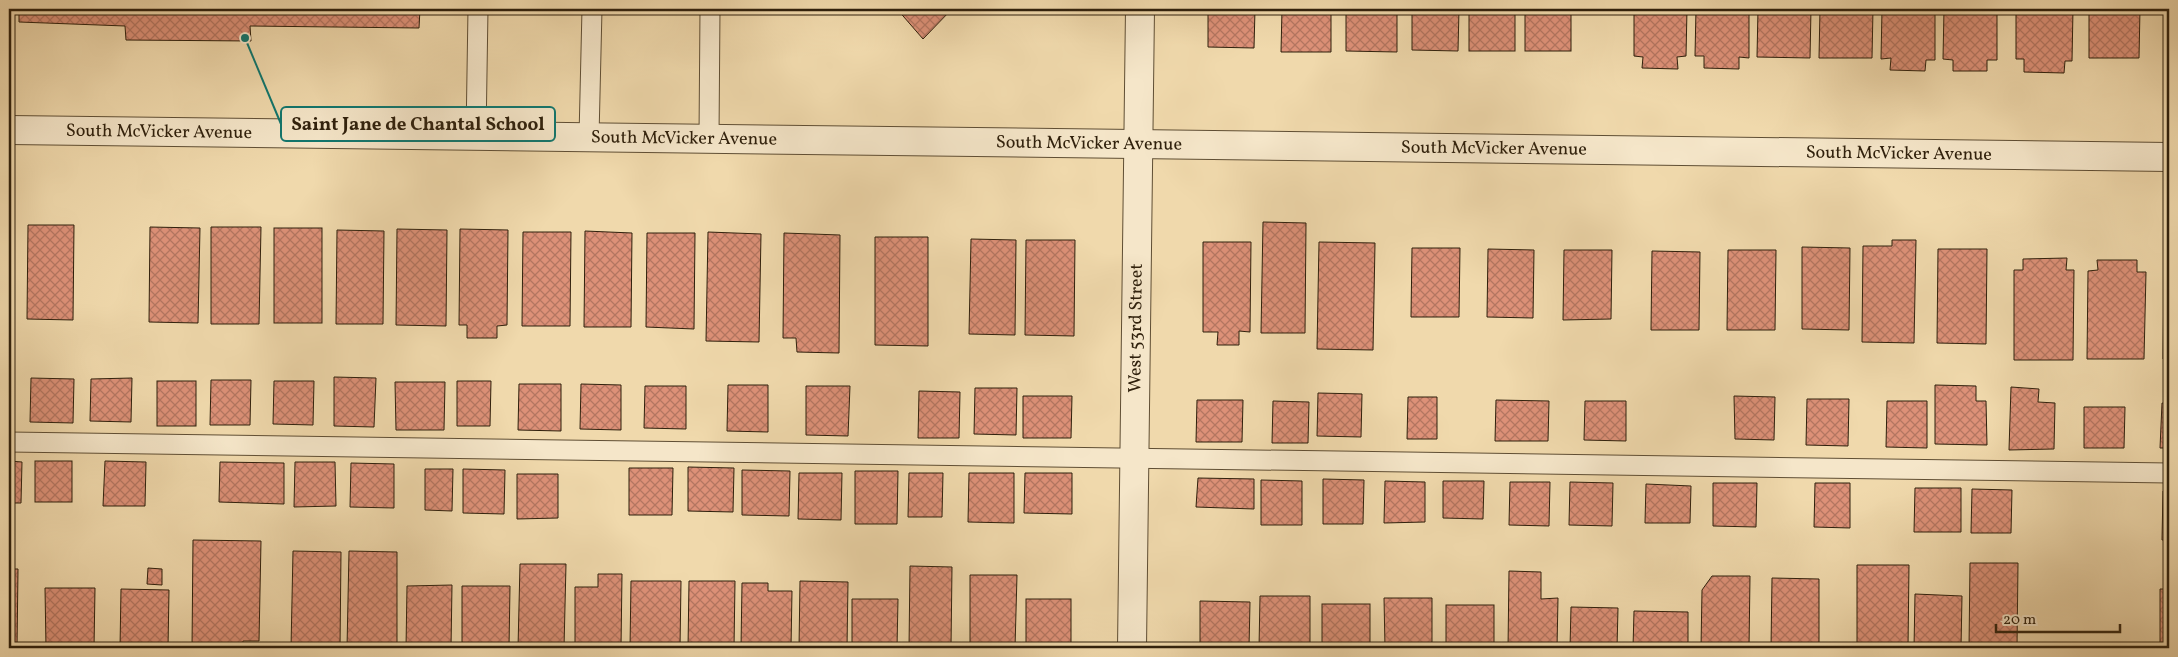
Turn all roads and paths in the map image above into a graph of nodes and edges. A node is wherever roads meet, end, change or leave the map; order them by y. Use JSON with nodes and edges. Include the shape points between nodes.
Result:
{"nodes":[{"id":1,"x":478,"y":9,"type":"edge"},
{"id":2,"x":592,"y":9,"type":"edge"},
{"id":3,"x":710,"y":9,"type":"edge"},
{"id":4,"x":1140,"y":9,"type":"edge"},
{"id":5,"x":9,"y":130,"type":"edge"},
{"id":6,"x":476,"y":136,"type":"junction"},
{"id":7,"x":589,"y":137,"type":"junction"},
{"id":8,"x":709,"y":137,"type":"junction"},
{"id":9,"x":1140,"y":145,"type":"junction"},
{"id":10,"x":2169,"y":157,"type":"edge"},
{"id":11,"x":9,"y":442,"type":"edge"},
{"id":12,"x":1134,"y":458,"type":"junction"},
{"id":13,"x":2169,"y":473,"type":"edge"},
{"id":14,"x":1132,"y":648,"type":"edge"}],
"edges":[{"from":1,"to":6,"type":"lane"},
{"from":2,"to":7,"type":"lane"},
{"from":3,"to":8,"type":"lane"},
{"from":4,"to":9,"type":"street","name":"West 53rd Street"},
{"from":5,"to":6,"type":"street","name":"South McVicker Avenue"},
{"from":6,"to":7,"type":"street","name":"South McVicker Avenue"},
{"from":7,"to":8,"type":"street","name":"South McVicker Avenue"},
{"from":8,"to":9,"type":"street","name":"South McVicker Avenue"},
{"from":9,"to":10,"type":"street","name":"South McVicker Avenue"},
{"from":9,"to":12,"type":"street","name":"West 53rd Street"},
{"from":11,"to":12,"type":"lane"},
{"from":12,"to":13,"type":"lane"},
{"from":12,"to":14,"type":"street","name":"West 53rd Street"}]}
